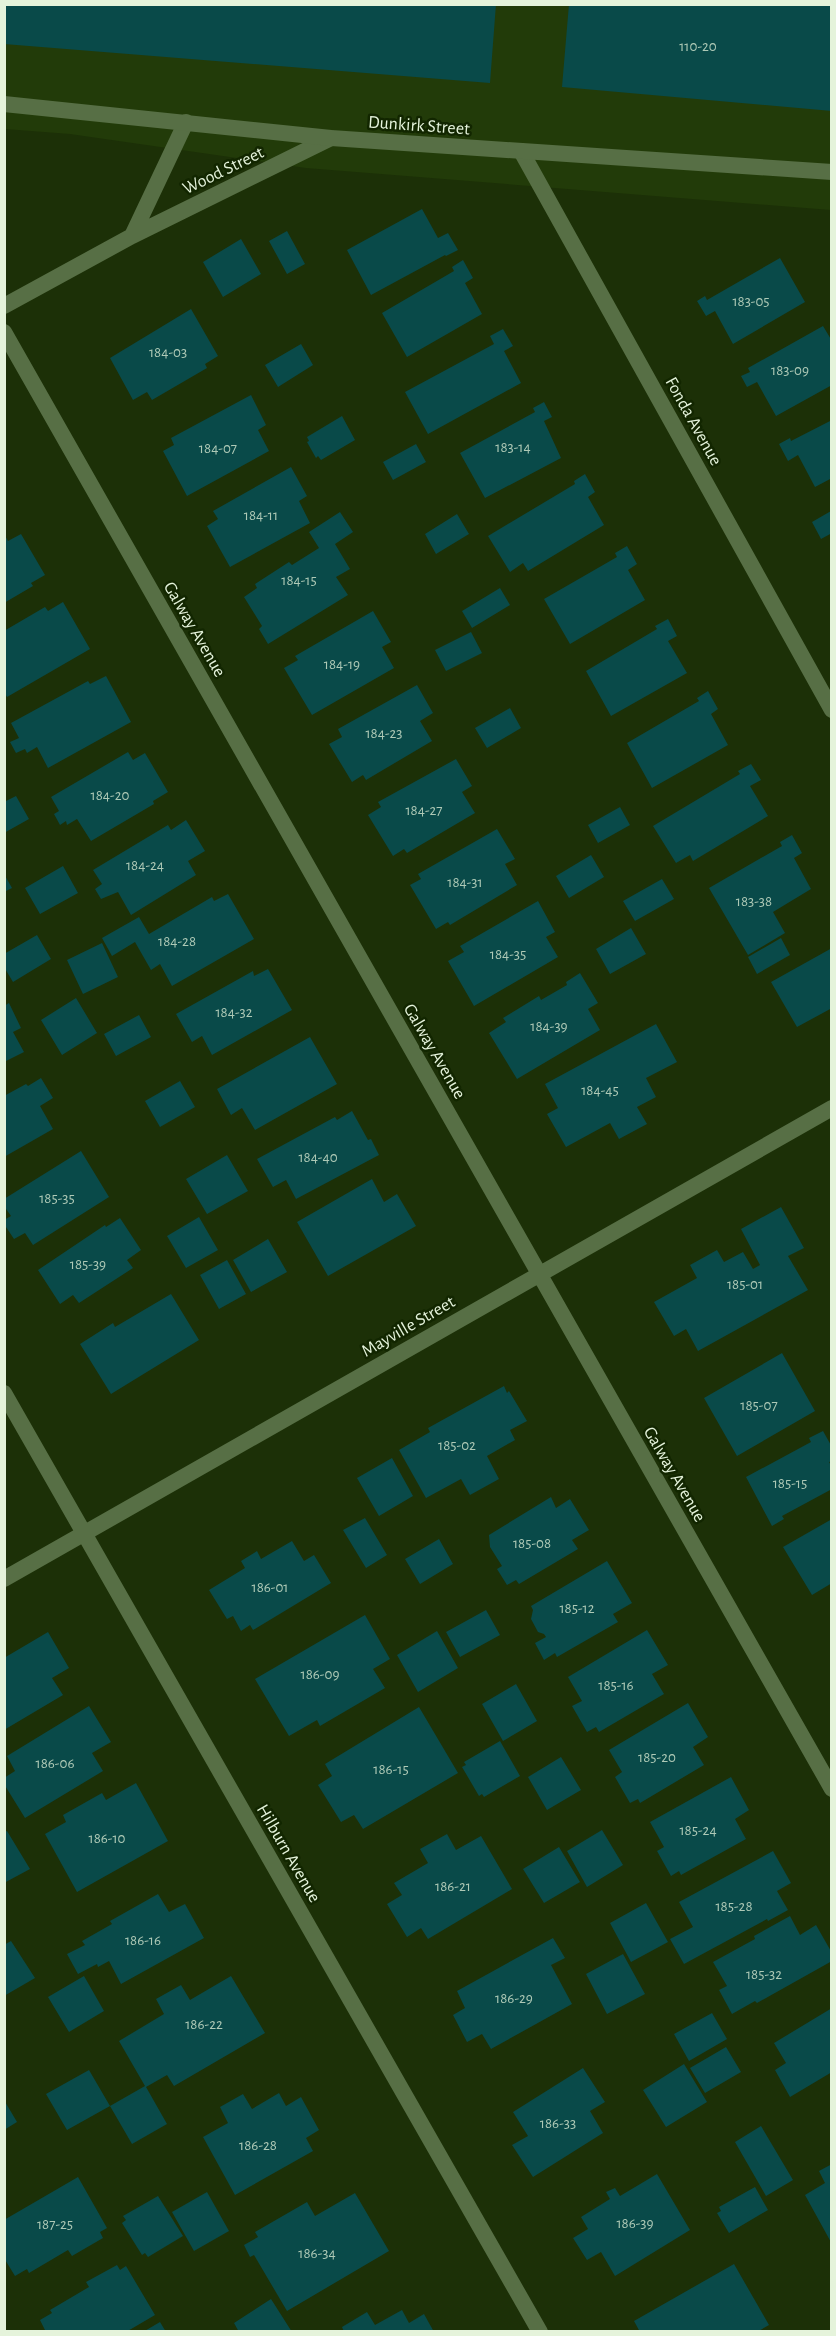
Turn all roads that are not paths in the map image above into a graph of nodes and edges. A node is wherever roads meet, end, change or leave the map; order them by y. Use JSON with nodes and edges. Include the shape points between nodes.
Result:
{"nodes":[{"id":1,"x":4,"y":104,"type":"edge"},
{"id":2,"x":186,"y":122,"type":"junction"},
{"id":3,"x":330,"y":138,"type":"junction"},
{"id":4,"x":521,"y":151,"type":"junction"},
{"id":5,"x":831,"y":172,"type":"edge"},
{"id":6,"x":132,"y":236,"type":"junction"},
{"id":7,"x":4,"y":306,"type":"edge"},
{"id":8,"x":4,"y":332,"type":"edge"},
{"id":9,"x":831,"y":710,"type":"edge"},
{"id":10,"x":831,"y":1108,"type":"edge"},
{"id":11,"x":539,"y":1274,"type":"junction"},
{"id":12,"x":4,"y":1393,"type":"edge"},
{"id":13,"x":84,"y":1533,"type":"junction"},
{"id":14,"x":4,"y":1579,"type":"edge"},
{"id":15,"x":831,"y":1789,"type":"edge"},
{"id":16,"x":540,"y":2331,"type":"edge"}],
"edges":[{"from":1,"to":2,"type":"street","name":"Dunkirk Street"},
{"from":2,"to":3,"type":"street","name":"Dunkirk Street"},
{"from":2,"to":6,"type":"street","name":"Wood Street"},
{"from":3,"to":4,"type":"street","name":"Dunkirk Street"},
{"from":3,"to":6,"type":"street","name":"Wood Street"},
{"from":4,"to":5,"type":"street","name":"Dunkirk Street"},
{"from":4,"to":9,"type":"street","name":"Fonda Avenue"},
{"from":6,"to":7,"type":"street","name":"Wood Street"},
{"from":8,"to":11,"type":"street","name":"Galway Avenue"},
{"from":10,"to":11,"type":"street","name":"Mayville Street"},
{"from":11,"to":13,"type":"street","name":"Mayville Street"},
{"from":11,"to":15,"type":"street","name":"Galway Avenue"},
{"from":12,"to":13,"type":"street","name":"Hilburn Avenue"},
{"from":13,"to":14,"type":"street","name":"Mayville Street"},
{"from":13,"to":16,"type":"street","name":"Hilburn Avenue"}]}
